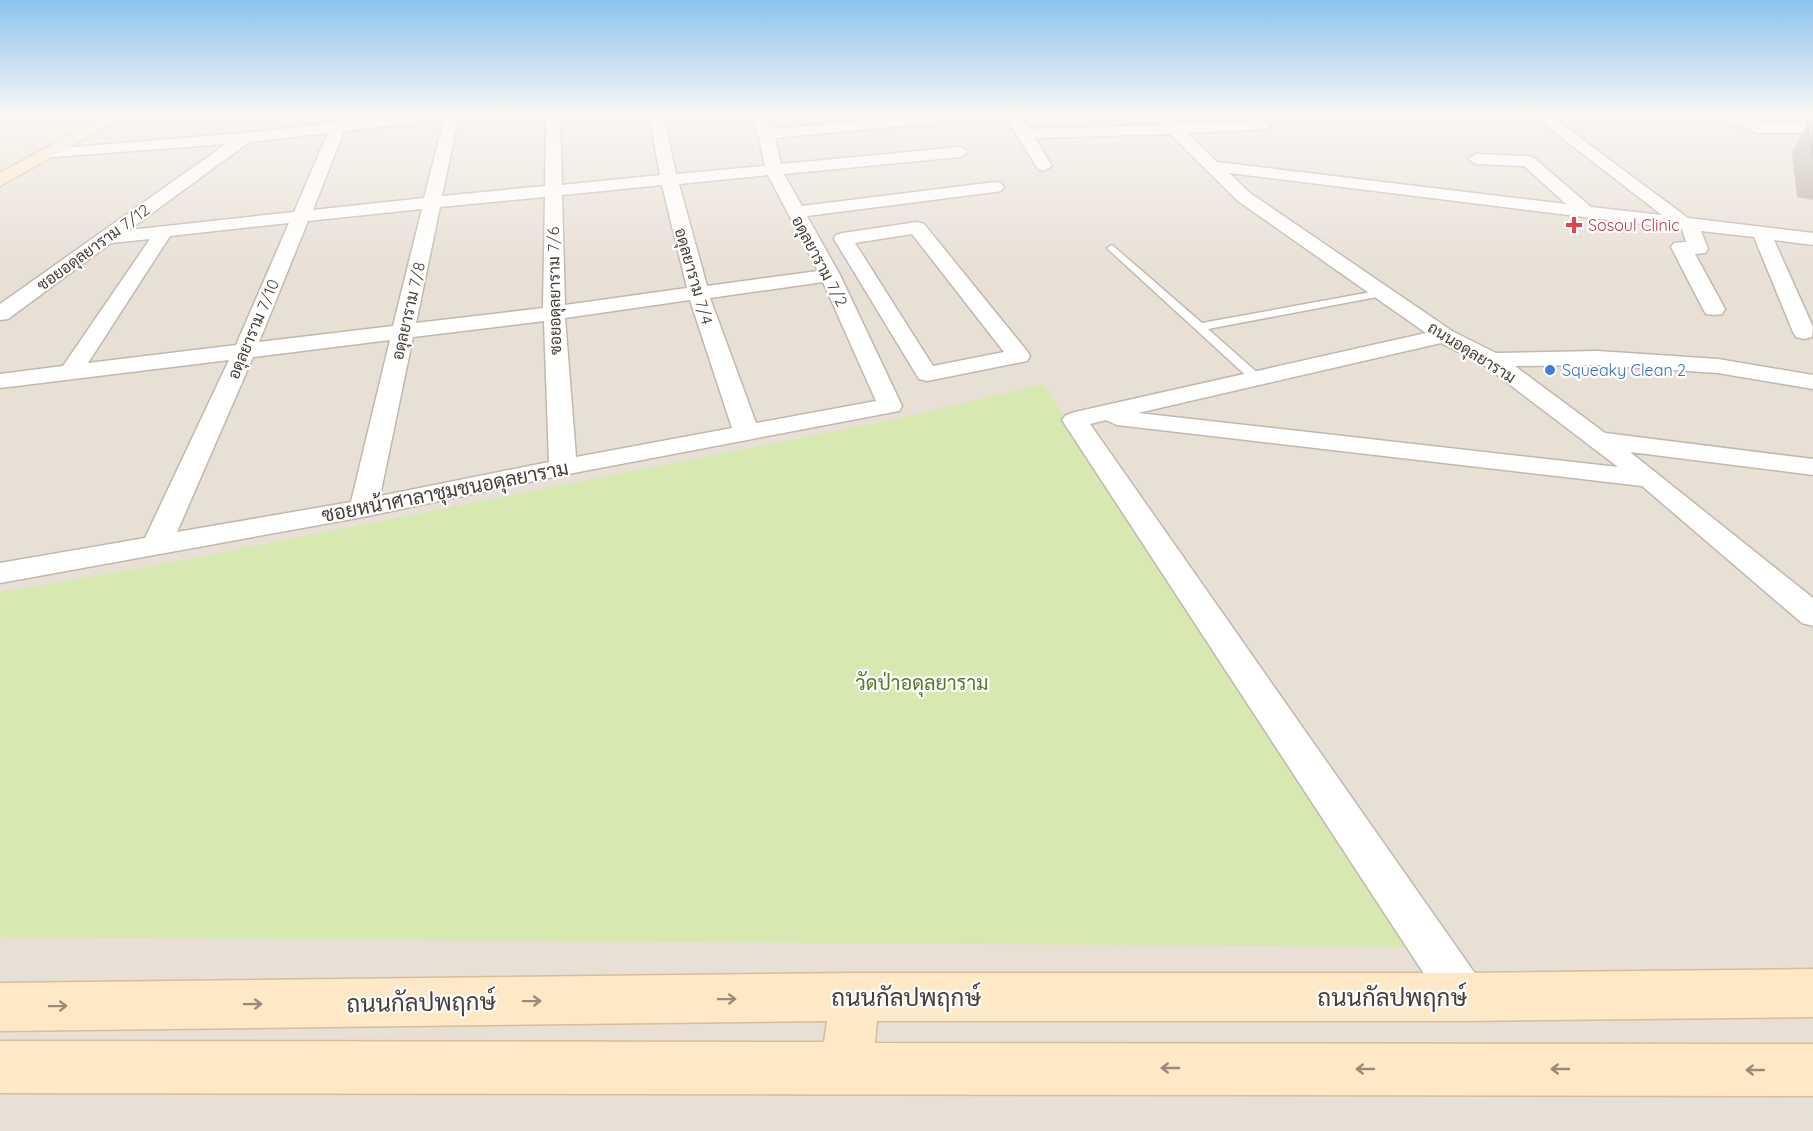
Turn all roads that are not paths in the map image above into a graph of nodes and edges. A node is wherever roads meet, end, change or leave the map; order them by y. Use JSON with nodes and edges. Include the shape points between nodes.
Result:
{"nodes":[{"id":1,"x":25,"y":167,"type":"edge"},
{"id":2,"x":205,"y":167,"type":"edge"},
{"id":3,"x":323,"y":167,"type":"edge"},
{"id":4,"x":441,"y":167,"type":"edge"},
{"id":5,"x":553,"y":167,"type":"edge"},
{"id":6,"x":666,"y":167,"type":"edge"},
{"id":7,"x":773,"y":167,"type":"edge"},
{"id":8,"x":815,"y":167,"type":"edge"},
{"id":9,"x":1212,"y":167,"type":"edge"},
{"id":10,"x":1218,"y":167,"type":"edge"},
{"id":11,"x":1483,"y":167,"type":"edge"},
{"id":12,"x":1535,"y":167,"type":"edge"},
{"id":13,"x":1610,"y":167,"type":"edge"},
{"id":14,"x":774,"y":171,"type":"junction"},
{"id":15,"x":0,"y":180,"type":"edge"},
{"id":16,"x":668,"y":180,"type":"junction"},
{"id":17,"x":995,"y":187,"type":"dead end"},
{"id":18,"x":553,"y":191,"type":"junction"},
{"id":19,"x":433,"y":202,"type":"junction"},
{"id":20,"x":1579,"y":205,"type":"junction"},
{"id":21,"x":795,"y":212,"type":"junction"},
{"id":22,"x":301,"y":217,"type":"junction"},
{"id":23,"x":1686,"y":223,"type":"junction"},
{"id":24,"x":164,"y":232,"type":"junction"},
{"id":25,"x":1761,"y":232,"type":"junction"},
{"id":26,"x":105,"y":238,"type":"junction"},
{"id":27,"x":1813,"y":239,"type":"edge"},
{"id":28,"x":1112,"y":248,"type":"dead end"},
{"id":29,"x":830,"y":274,"type":"junction"},
{"id":30,"x":697,"y":292,"type":"junction"},
{"id":31,"x":1382,"y":293,"type":"junction"},
{"id":32,"x":882,"y":302,"type":"junction"},
{"id":33,"x":844,"y":307,"type":"junction"},
{"id":34,"x":1714,"y":309,"type":"dead end"},
{"id":35,"x":554,"y":313,"type":"junction"},
{"id":36,"x":0,"y":314,"type":"edge"},
{"id":37,"x":1200,"y":327,"type":"junction"},
{"id":38,"x":403,"y":332,"type":"junction"},
{"id":39,"x":1804,"y":332,"type":"dead end"},
{"id":40,"x":1444,"y":336,"type":"junction"},
{"id":41,"x":244,"y":352,"type":"junction"},
{"id":42,"x":1492,"y":360,"type":"junction"},
{"id":43,"x":70,"y":373,"type":"junction"},
{"id":44,"x":1256,"y":378,"type":"junction"},
{"id":45,"x":0,"y":381,"type":"edge"},
{"id":46,"x":1813,"y":382,"type":"edge"},
{"id":47,"x":890,"y":406,"type":"joint"},
{"id":48,"x":1094,"y":415,"type":"junction"},
{"id":49,"x":747,"y":434,"type":"junction"},
{"id":50,"x":1597,"y":440,"type":"junction"},
{"id":51,"x":563,"y":467,"type":"junction"},
{"id":52,"x":1813,"y":467,"type":"edge"},
{"id":53,"x":1651,"y":480,"type":"junction"},
{"id":54,"x":363,"y":508,"type":"junction"},
{"id":55,"x":156,"y":546,"type":"junction"},
{"id":56,"x":0,"y":573,"type":"edge"},
{"id":57,"x":1813,"y":615,"type":"edge"},
{"id":58,"x":1813,"y":993,"type":"edge"},
{"id":59,"x":855,"y":997,"type":"junction"},
{"id":60,"x":1465,"y":997,"type":"junction"},
{"id":61,"x":0,"y":1006,"type":"edge"},
{"id":62,"x":0,"y":1067,"type":"edge"},
{"id":63,"x":846,"y":1068,"type":"junction"},
{"id":64,"x":1813,"y":1070,"type":"edge"}],
"edges":[{"from":1,"to":15,"type":"main road"},
{"from":2,"to":26,"type":"street","name":"ซอยอดุลยาราม 7/12"},
{"from":3,"to":22,"type":"street","name":"อดุลยาราม 7/10"},
{"from":4,"to":19,"type":"street","name":"อดุลยาราม 7/8"},
{"from":5,"to":18,"type":"street","name":"ซอยอดุลยาราม 7/6"},
{"from":6,"to":16,"type":"street","name":"อดุลยาราม 7/4"},
{"from":7,"to":14,"type":"street","name":"อดุลยาราม 7/2"},
{"from":8,"to":14,"type":"street"},
{"from":9,"to":31,"type":"street","name":"ถนนอดุลยาราม","via":[[1244,197]]},
{"from":10,"to":20,"type":"street"},
{"from":11,"to":20,"type":"street","via":[[1504,190]]},
{"from":12,"to":20,"type":"street"},
{"from":13,"to":23,"type":"street"},
{"from":14,"to":16,"type":"street"},
{"from":14,"to":21,"type":"street","name":"อดุลยาราม 7/2"},
{"from":16,"to":18,"type":"street"},
{"from":16,"to":30,"type":"street","name":"อดุลยาราม 7/4"},
{"from":17,"to":21,"type":"street"},
{"from":18,"to":19,"type":"street"},
{"from":18,"to":35,"type":"street","name":"ซอยอดุลยาราม 7/6"},
{"from":19,"to":22,"type":"street"},
{"from":19,"to":38,"type":"street","name":"อดุลยาราม 7/8"},
{"from":20,"to":23,"type":"street"},
{"from":21,"to":29,"type":"street","name":"อดุลยาราม 7/2"},
{"from":22,"to":24,"type":"street"},
{"from":22,"to":41,"type":"street","name":"อดุลยาราม 7/10"},
{"from":23,"to":25,"type":"street"},
{"from":23,"to":34,"type":"street","via":[[1698,249],[1681,247]]},
{"from":24,"to":26,"type":"street"},
{"from":24,"to":43,"type":"street"},
{"from":25,"to":27,"type":"street"},
{"from":25,"to":39,"type":"street"},
{"from":26,"to":36,"type":"street","name":"ซอยอดุลยาราม 7/12"},
{"from":28,"to":37,"type":"lane"},
{"from":29,"to":30,"type":"street"},
{"from":29,"to":33,"type":"street","name":"อดุลยาราม 7/2"},
{"from":30,"to":35,"type":"street"},
{"from":30,"to":49,"type":"street","name":"อดุลยาราม 7/4"},
{"from":31,"to":37,"type":"lane"},
{"from":31,"to":40,"type":"street","name":"ถนนอดุลยาราม"},
{"from":32,"to":32,"type":"street","via":[[843,239],[917,228],[1019,357],[927,374]]},
{"from":32,"to":33,"type":"street"},
{"from":33,"to":47,"type":"street","name":"อดุลยาราม 7/2"},
{"from":35,"to":38,"type":"street"},
{"from":35,"to":51,"type":"street","name":"ซอยอดุลยาราม 7/6"},
{"from":37,"to":44,"type":"lane"},
{"from":38,"to":41,"type":"street"},
{"from":38,"to":54,"type":"street","name":"อดุลยาราม 7/8"},
{"from":40,"to":42,"type":"street","name":"ถนนอดุลยาราม"},
{"from":40,"to":44,"type":"street"},
{"from":41,"to":43,"type":"street"},
{"from":41,"to":55,"type":"street","name":"อดุลยาราม 7/10"},
{"from":42,"to":46,"type":"street","via":[[1598,358],[1718,366]]},
{"from":42,"to":50,"type":"street","name":"ถนนอดุลยาราม"},
{"from":43,"to":45,"type":"street"},
{"from":44,"to":48,"type":"street"},
{"from":47,"to":49,"type":"street","name":"ซอยหน้าศาลาชุมชนอดุลยาราม"},
{"from":48,"to":53,"type":"street"},
{"from":48,"to":60,"type":"street","via":[[1075,420]]},
{"from":49,"to":51,"type":"street","name":"ซอยหน้าศาลาชุมชนอดุลยาราม"},
{"from":50,"to":52,"type":"street"},
{"from":50,"to":53,"type":"street","name":"ถนนอดุลยาราม"},
{"from":51,"to":54,"type":"street","name":"ซอยหน้าศาลาชุมชนอดุลยาราม"},
{"from":53,"to":57,"type":"street","name":"ถนนอดุลยาราม"},
{"from":54,"to":55,"type":"street","name":"ซอยหน้าศาลาชุมชนอดุลยาราม"},
{"from":55,"to":56,"type":"street","name":"ซอยหน้าศาลาชุมชนอดุลยาราม"},
{"from":58,"to":60,"type":"main road","name":"ถนนกัลปพฤกษ์"},
{"from":59,"to":60,"type":"main road","name":"ถนนกัลปพฤกษ์"},
{"from":61,"to":59,"type":"main road","name":"ถนนกัลปพฤกษ์","one_way":true},
{"from":59,"to":63,"type":"main road"},
{"from":62,"to":63,"type":"main road"},
{"from":64,"to":63,"type":"main road","one_way":true}]}
